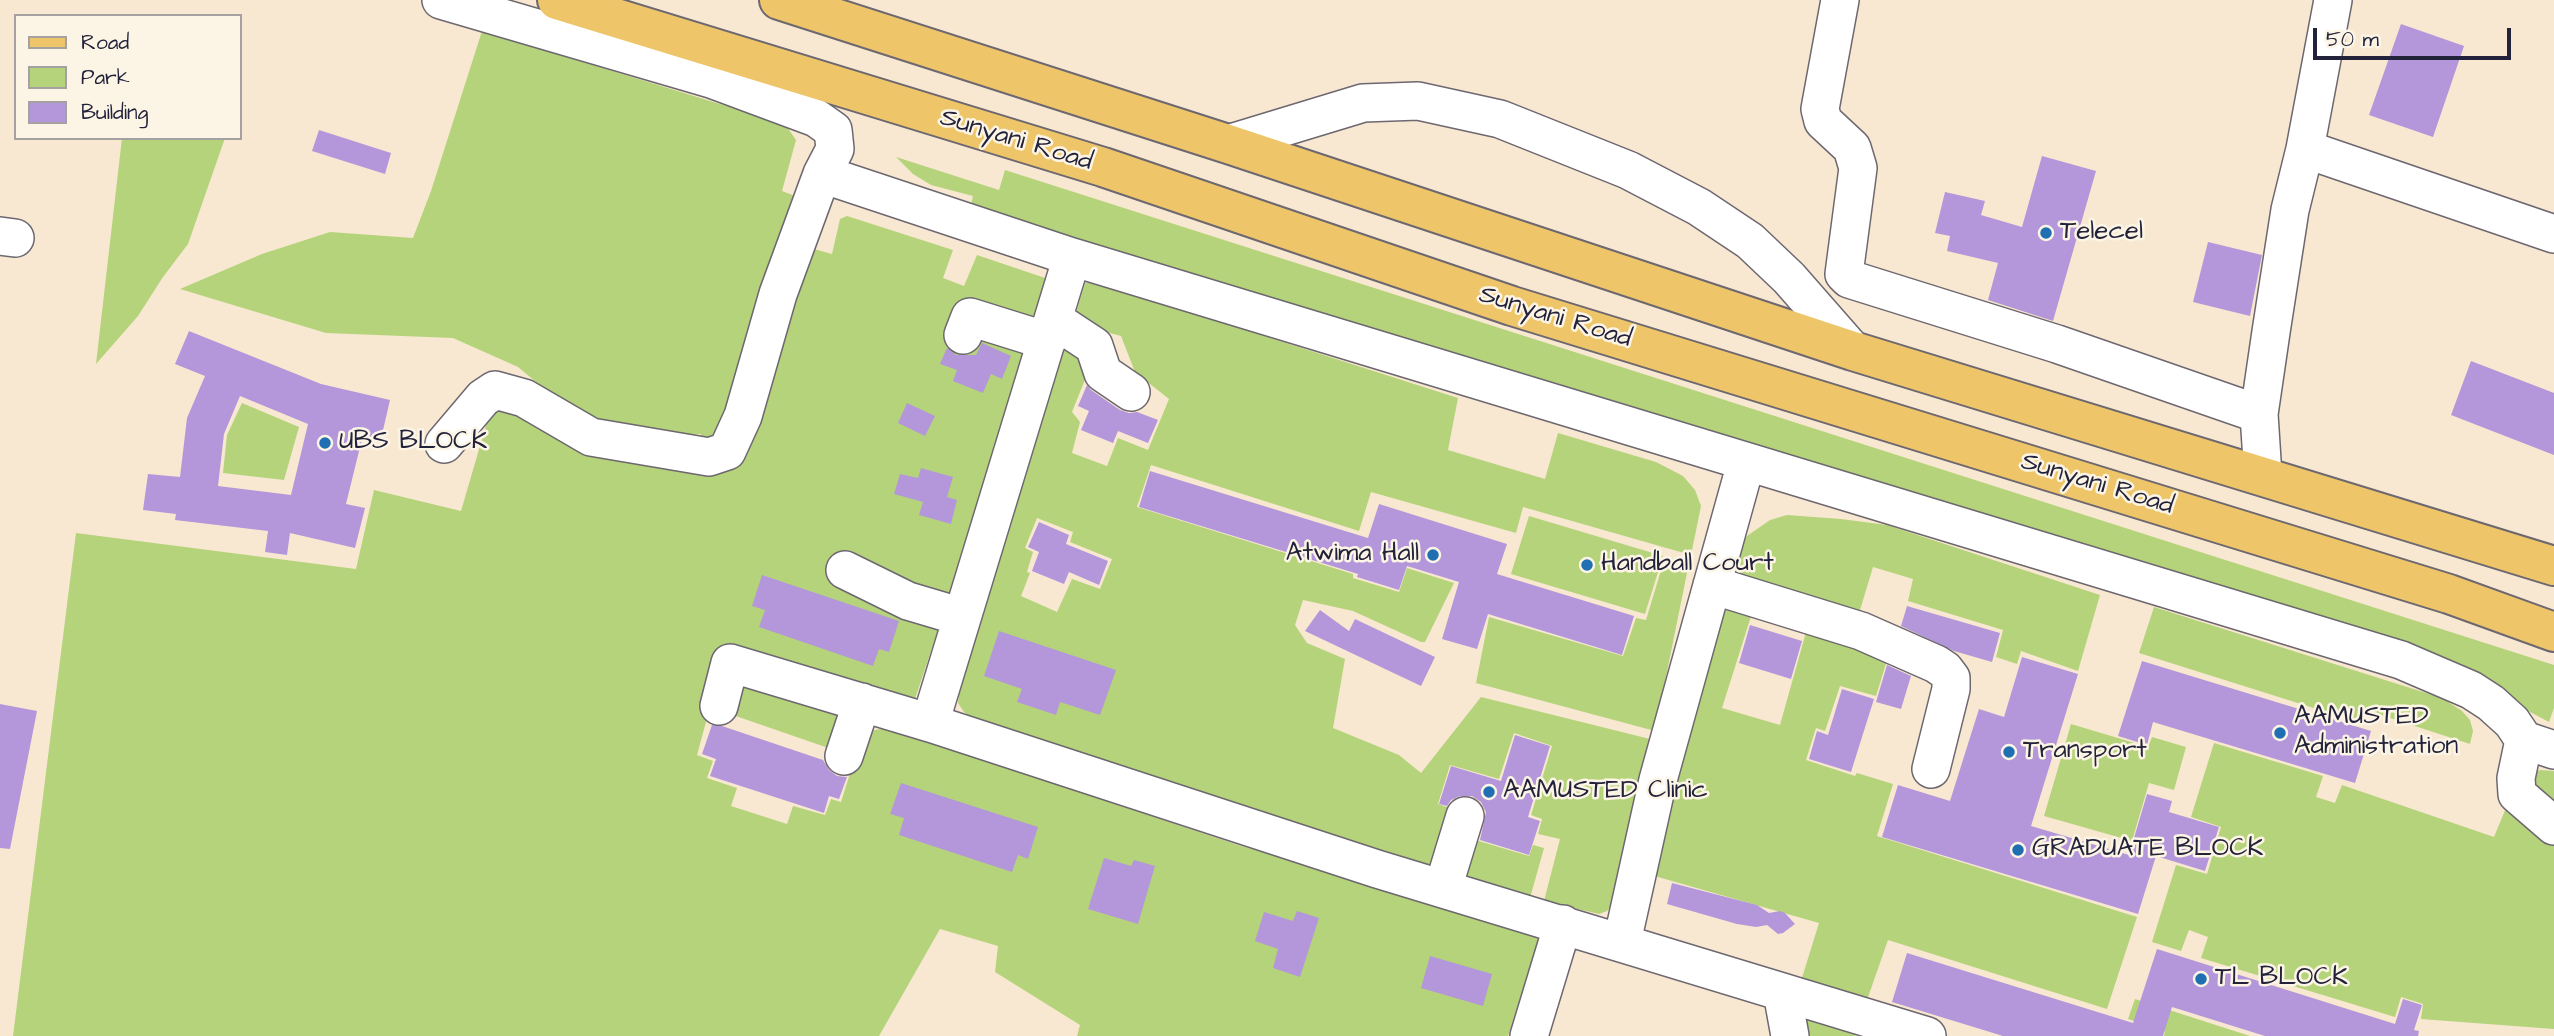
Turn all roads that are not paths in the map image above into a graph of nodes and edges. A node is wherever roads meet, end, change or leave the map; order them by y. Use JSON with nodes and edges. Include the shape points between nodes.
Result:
{"nodes":[{"id":1,"x":441,"y":0,"type":"edge"},
{"id":2,"x":557,"y":0,"type":"edge"},
{"id":3,"x":779,"y":0,"type":"edge"},
{"id":4,"x":1840,"y":0,"type":"edge"},
{"id":5,"x":2333,"y":0,"type":"edge"},
{"id":6,"x":1228,"y":144,"type":"junction"},
{"id":7,"x":2305,"y":149,"type":"junction"},
{"id":8,"x":822,"y":174,"type":"junction"},
{"id":9,"x":2554,"y":234,"type":"edge"},
{"id":10,"x":1072,"y":257,"type":"junction"},
{"id":11,"x":1050,"y":330,"type":"junction"},
{"id":12,"x":963,"y":335,"type":"dead end"},
{"id":13,"x":1853,"y":351,"type":"junction"},
{"id":14,"x":1131,"y":392,"type":"dead end"},
{"id":15,"x":2259,"y":414,"type":"junction"},
{"id":16,"x":1896,"y":424,"type":"junction"},
{"id":17,"x":444,"y":444,"type":"dead end"},
{"id":18,"x":1746,"y":463,"type":"junction"},
{"id":19,"x":2263,"y":476,"type":"junction"},
{"id":20,"x":2554,"y":566,"type":"edge"},
{"id":21,"x":845,"y":570,"type":"dead end"},
{"id":22,"x":1712,"y":585,"type":"junction"},
{"id":23,"x":962,"y":617,"type":"junction"},
{"id":24,"x":2554,"y":632,"type":"edge"},
{"id":25,"x":862,"y":702,"type":"junction"},
{"id":26,"x":719,"y":706,"type":"dead end"},
{"id":27,"x":930,"y":723,"type":"junction"},
{"id":28,"x":2539,"y":745,"type":"edge"},
{"id":29,"x":844,"y":757,"type":"dead end"},
{"id":30,"x":1931,"y":769,"type":"dead end"},
{"id":31,"x":1465,"y":816,"type":"dead end"},
{"id":32,"x":2554,"y":826,"type":"edge"},
{"id":33,"x":1443,"y":888,"type":"junction"},
{"id":34,"x":1563,"y":924,"type":"junction"},
{"id":35,"x":1622,"y":942,"type":"junction"},
{"id":36,"x":1782,"y":992,"type":"junction"},
{"id":37,"x":1529,"y":1036,"type":"edge"},
{"id":38,"x":1790,"y":1036,"type":"edge"},
{"id":39,"x":1927,"y":1036,"type":"edge"}],
"edges":[{"from":1,"to":8,"type":"street","via":[[711,79],[816,118],[833,130],[835,149]]},
{"from":2,"to":16,"type":"main road","name":"Sunyani Road","via":[[1103,167],[1512,306]]},
{"from":3,"to":6,"type":"main road"},
{"from":4,"to":15,"type":"street","via":[[1820,109],[1823,121],[1852,148],[1858,169],[1844,274],[1849,279]]},
{"from":5,"to":7,"type":"street"},
{"from":6,"to":13,"type":"main road"},
{"from":6,"to":13,"type":"street","via":[[1363,103],[1418,101],[1500,119],[1628,170],[1699,207],[1750,241]]},
{"from":7,"to":9,"type":"street"},
{"from":7,"to":15,"type":"street","via":[[2290,210]]},
{"from":8,"to":10,"type":"street"},
{"from":8,"to":17,"type":"street","via":[[778,294],[743,416],[727,451],[709,457],[591,438],[524,398],[495,390]]},
{"from":10,"to":11,"type":"street"},
{"from":10,"to":18,"type":"street"},
{"from":11,"to":12,"type":"street","via":[[970,317]]},
{"from":11,"to":14,"type":"street","via":[[1094,346],[1103,373]]},
{"from":11,"to":23,"type":"street"},
{"from":13,"to":16,"type":"main road"},
{"from":13,"to":19,"type":"main road"},
{"from":15,"to":19,"type":"street"},
{"from":16,"to":24,"type":"main road","name":"Sunyani Road","via":[[2449,594]]},
{"from":18,"to":22,"type":"street"},
{"from":18,"to":28,"type":"street","via":[[2401,660],[2471,690]]},
{"from":19,"to":20,"type":"main road"},
{"from":21,"to":23,"type":"street","via":[[908,601]]},
{"from":22,"to":30,"type":"street","via":[[1861,631],[1945,670],[1951,689]]},
{"from":22,"to":35,"type":"street","via":[[1658,780]]},
{"from":23,"to":27,"type":"street"},
{"from":25,"to":26,"type":"street","via":[[730,663]]},
{"from":25,"to":27,"type":"street"},
{"from":25,"to":29,"type":"street"},
{"from":27,"to":33,"type":"street"},
{"from":28,"to":32,"type":"street","via":[[2516,778],[2517,794]]},
{"from":31,"to":33,"type":"street"},
{"from":33,"to":34,"type":"street"},
{"from":34,"to":35,"type":"street"},
{"from":34,"to":37,"type":"street"},
{"from":35,"to":36,"type":"street"},
{"from":36,"to":38,"type":"street"},
{"from":36,"to":39,"type":"street"}]}
